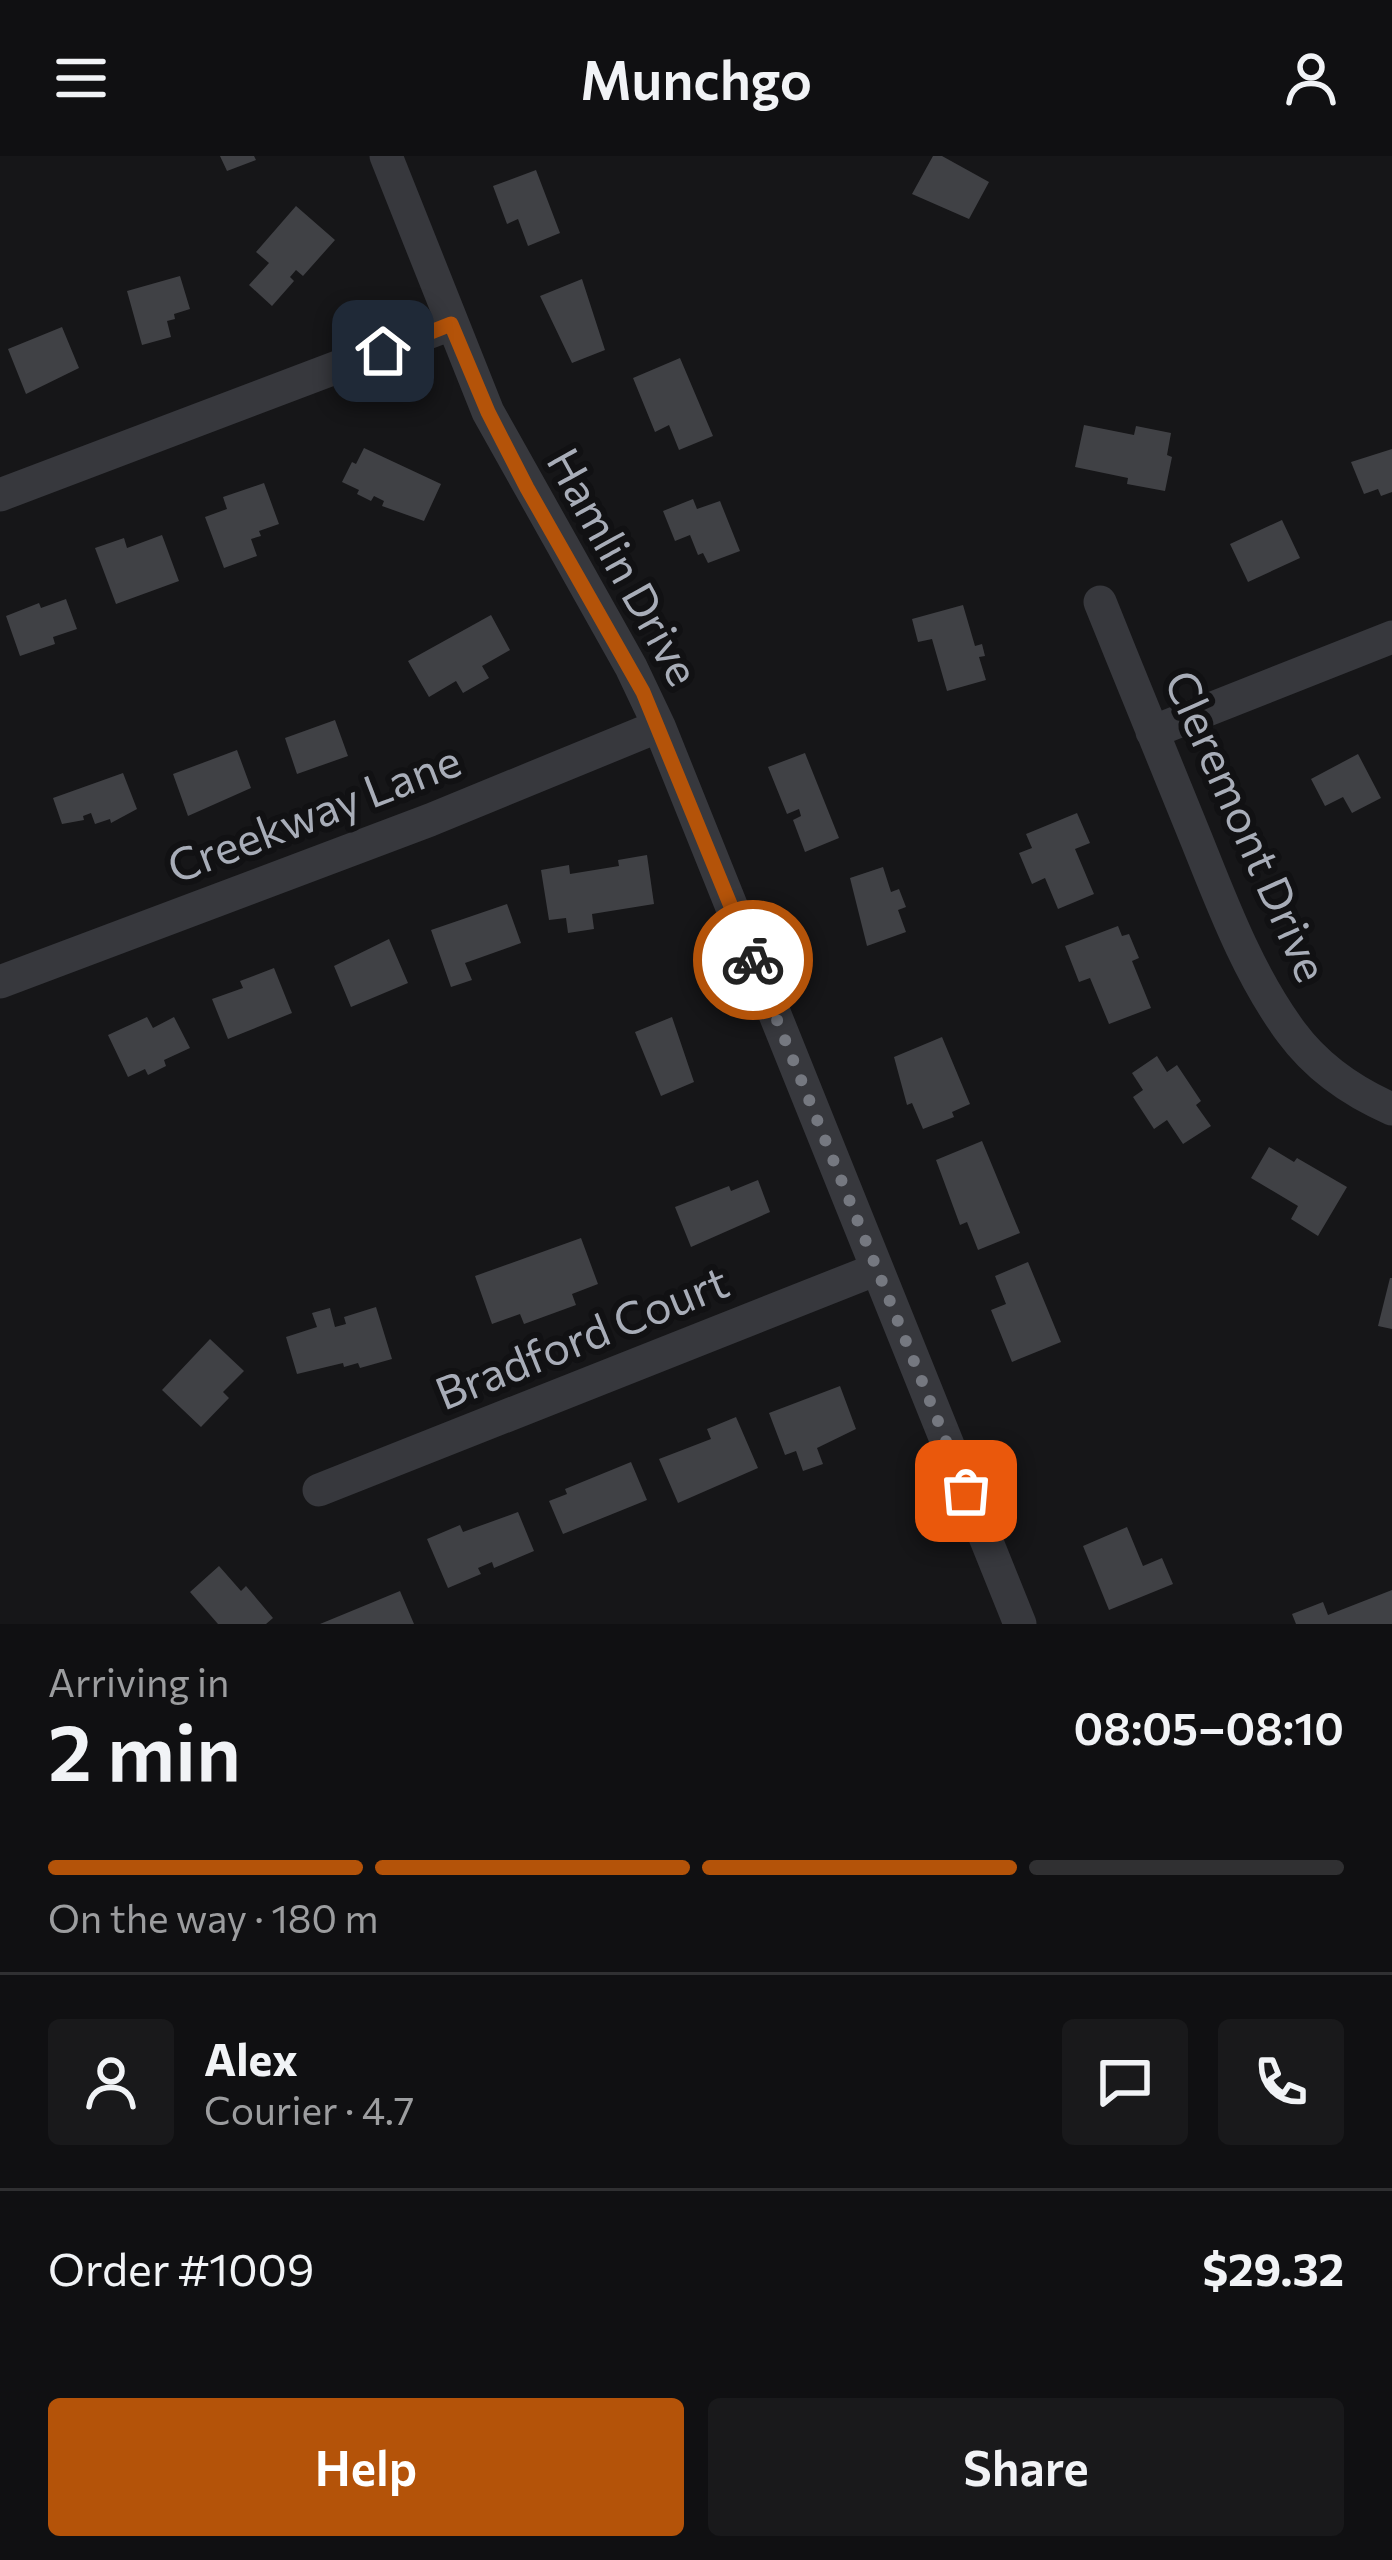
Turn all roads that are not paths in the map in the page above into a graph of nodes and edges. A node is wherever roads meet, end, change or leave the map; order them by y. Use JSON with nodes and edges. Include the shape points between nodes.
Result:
{"nodes":[{"id":1,"x":386,"y":156,"type":"edge"},
{"id":2,"x":451,"y":324,"type":"junction"},
{"id":3,"x":0,"y":495,"type":"edge"},
{"id":4,"x":1100,"y":602,"type":"dead end"},
{"id":5,"x":1392,"y":637,"type":"edge"},
{"id":6,"x":659,"y":726,"type":"junction"},
{"id":7,"x":1152,"y":731,"type":"junction"},
{"id":8,"x":0,"y":982,"type":"edge"},
{"id":9,"x":1392,"y":1109,"type":"edge"},
{"id":10,"x":877,"y":1269,"type":"junction"},
{"id":11,"x":319,"y":1490,"type":"dead end"},
{"id":12,"x":1020,"y":1624,"type":"edge"}],
"edges":[{"from":1,"to":2,"type":"street","name":"Hamlin Drive"},
{"from":2,"to":3,"type":"street"},
{"from":2,"to":6,"type":"street","name":"Hamlin Drive","via":[[498,431]]},
{"from":4,"to":7,"type":"street","name":"Cleremont Drive"},
{"from":5,"to":7,"type":"street"},
{"from":6,"to":8,"type":"street","name":"Creekway Lane"},
{"from":6,"to":10,"type":"street","name":"Hamlin Drive"},
{"from":7,"to":9,"type":"street","name":"Cleremont Drive","via":[[1225,909],[1290,1031],[1354,1090]]},
{"from":10,"to":11,"type":"street","name":"Bradford Court"},
{"from":10,"to":12,"type":"street","name":"Hamlin Drive"}]}
